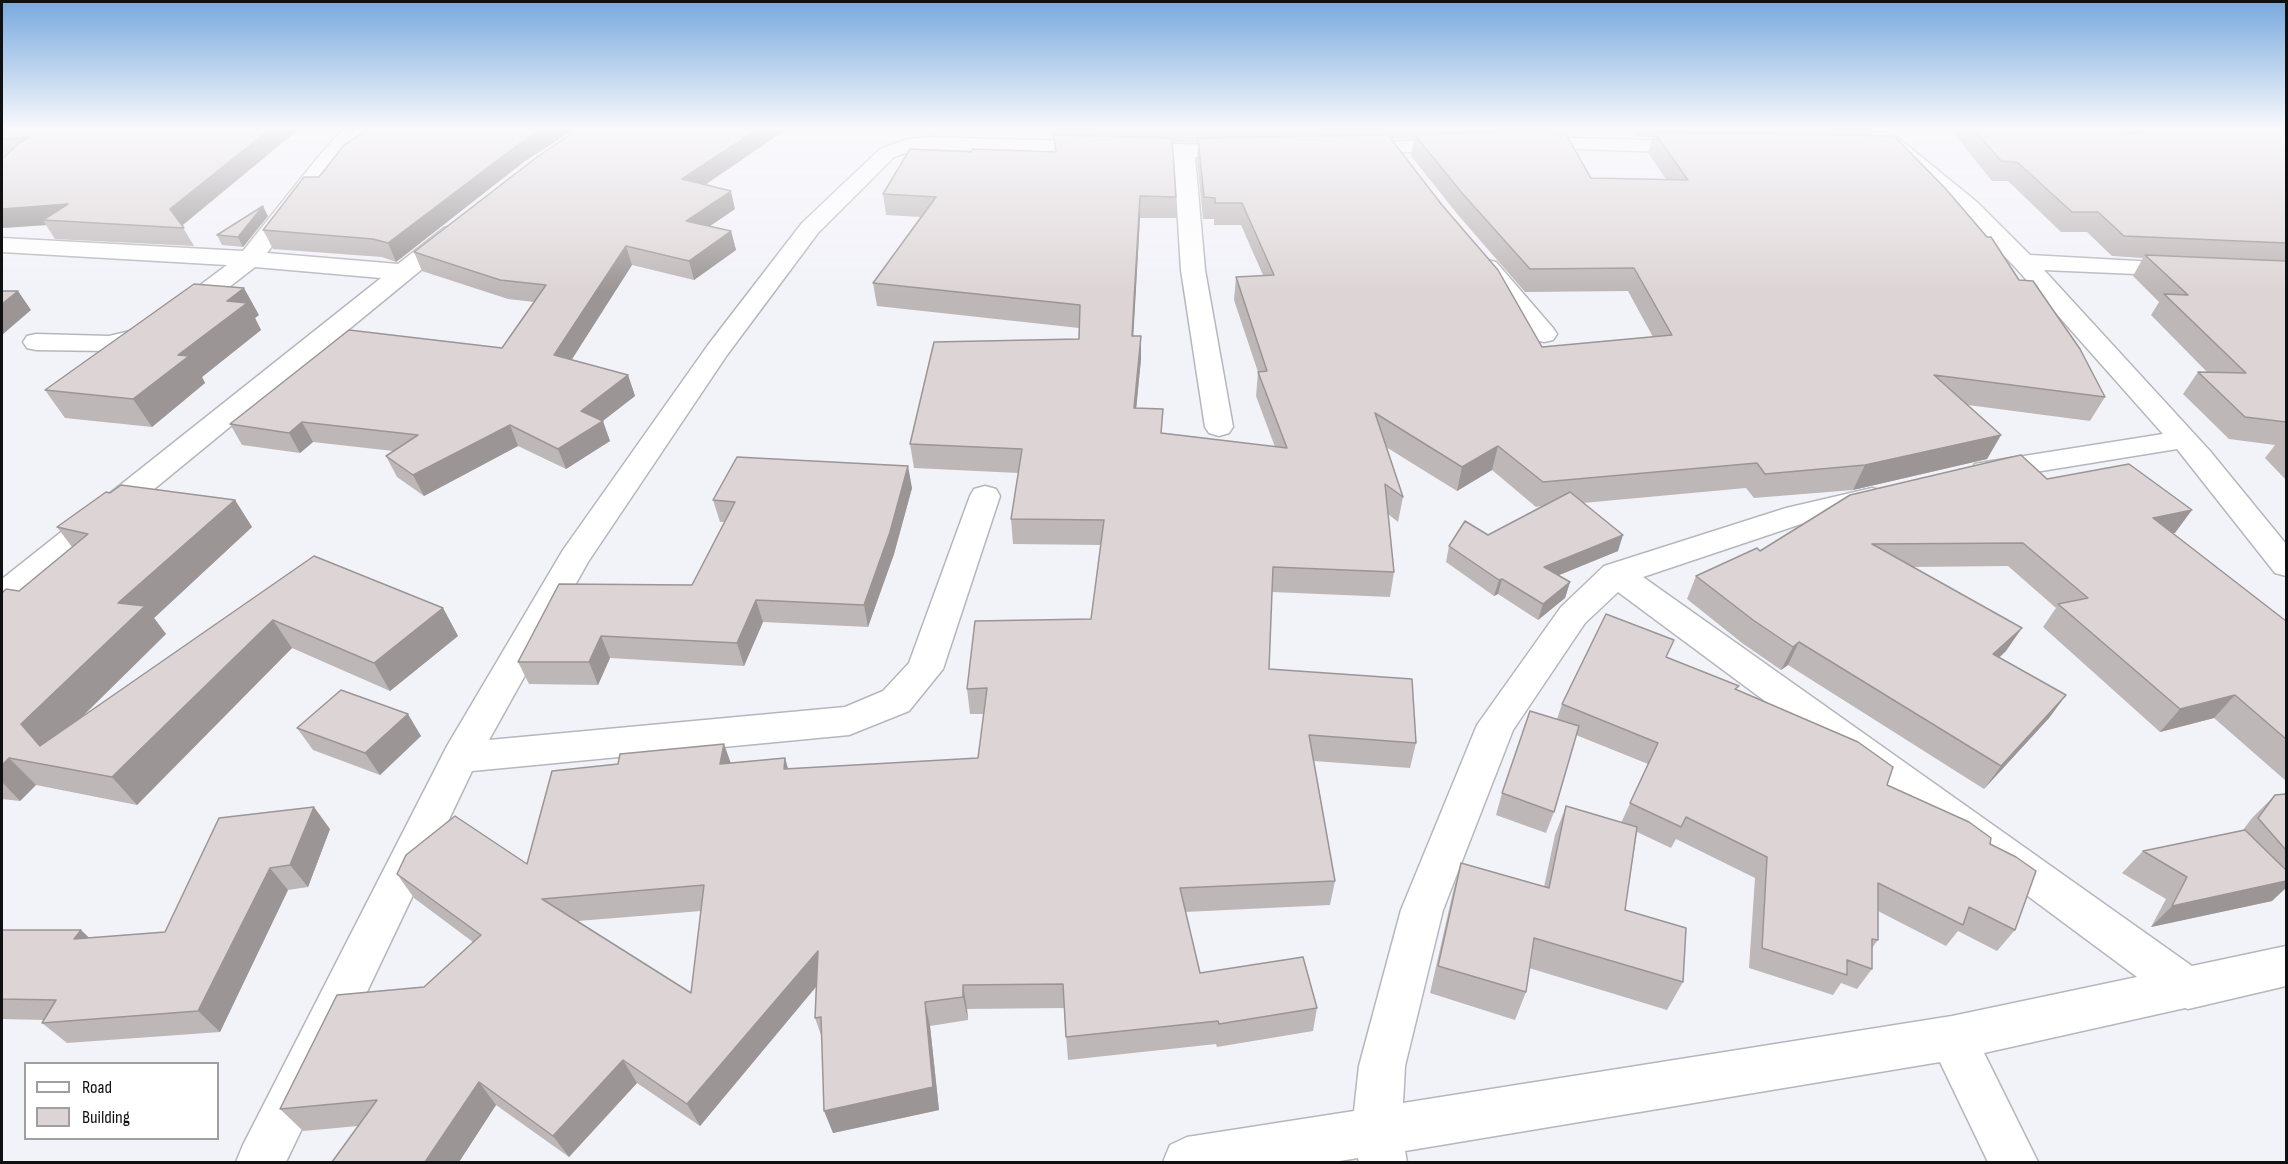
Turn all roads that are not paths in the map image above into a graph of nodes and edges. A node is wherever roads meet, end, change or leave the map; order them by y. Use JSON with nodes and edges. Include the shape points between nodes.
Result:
{"nodes":[{"id":1,"x":308,"y":183,"type":"edge"},
{"id":2,"x":856,"y":183,"type":"edge"},
{"id":3,"x":1186,"y":183,"type":"edge"},
{"id":4,"x":1941,"y":183,"type":"edge"},
{"id":5,"x":468,"y":220,"type":"edge"},
{"id":6,"x":2,"y":245,"type":"edge"},
{"id":7,"x":1470,"y":247,"type":"edge"},
{"id":8,"x":250,"y":259,"type":"junction"},
{"id":9,"x":2023,"y":262,"type":"junction"},
{"id":10,"x":2203,"y":270,"type":"edge"},
{"id":11,"x":402,"y":272,"type":"junction"},
{"id":12,"x":1544,"y":334,"type":"dead end"},
{"id":13,"x":36,"y":342,"type":"dead end"},
{"id":14,"x":1219,"y":427,"type":"dead end"},
{"id":15,"x":2183,"y":439,"type":"junction"},
{"id":16,"x":1959,"y":477,"type":"edge"},
{"id":17,"x":1901,"y":491,"type":"edge"},
{"id":18,"x":985,"y":496,"type":"dead end"},
{"id":19,"x":2286,"y":565,"type":"edge"},
{"id":20,"x":1616,"y":574,"type":"junction"},
{"id":21,"x":2,"y":596,"type":"edge"},
{"id":22,"x":460,"y":757,"type":"junction"},
{"id":23,"x":2286,"y":966,"type":"edge"},
{"id":24,"x":2188,"y":989,"type":"junction"},
{"id":25,"x":1952,"y":1038,"type":"junction"},
{"id":26,"x":1379,"y":1148,"type":"edge"},
{"id":27,"x":260,"y":1162,"type":"edge"},
{"id":28,"x":1188,"y":1162,"type":"edge"},
{"id":29,"x":2014,"y":1162,"type":"edge"}],
"edges":[{"from":1,"to":8,"type":"street"},
{"from":2,"to":22,"type":"street","via":[[810,228],[717,351],[574,558]]},
{"from":3,"to":14,"type":"street","via":[[1193,270]]},
{"from":4,"to":9,"type":"street"},
{"from":5,"to":11,"type":"street"},
{"from":6,"to":8,"type":"street"},
{"from":7,"to":12,"type":"street"},
{"from":8,"to":11,"type":"street"},
{"from":8,"to":13,"type":"street","via":[[152,334],[134,341]]},
{"from":9,"to":10,"type":"street"},
{"from":9,"to":15,"type":"street"},
{"from":11,"to":21,"type":"street"},
{"from":15,"to":16,"type":"street"},
{"from":15,"to":19,"type":"street"},
{"from":17,"to":20,"type":"street","via":[[1797,515]]},
{"from":18,"to":22,"type":"street","via":[[925,669],[896,701],[849,720]]},
{"from":20,"to":24,"type":"street"},
{"from":20,"to":26,"type":"street","via":[[1573,615],[1496,725],[1422,910],[1382,1066]]},
{"from":22,"to":27,"type":"street"},
{"from":23,"to":24,"type":"street"},
{"from":24,"to":25,"type":"street"},
{"from":25,"to":26,"type":"street"},
{"from":25,"to":29,"type":"street"},
{"from":26,"to":28,"type":"street"}]}
